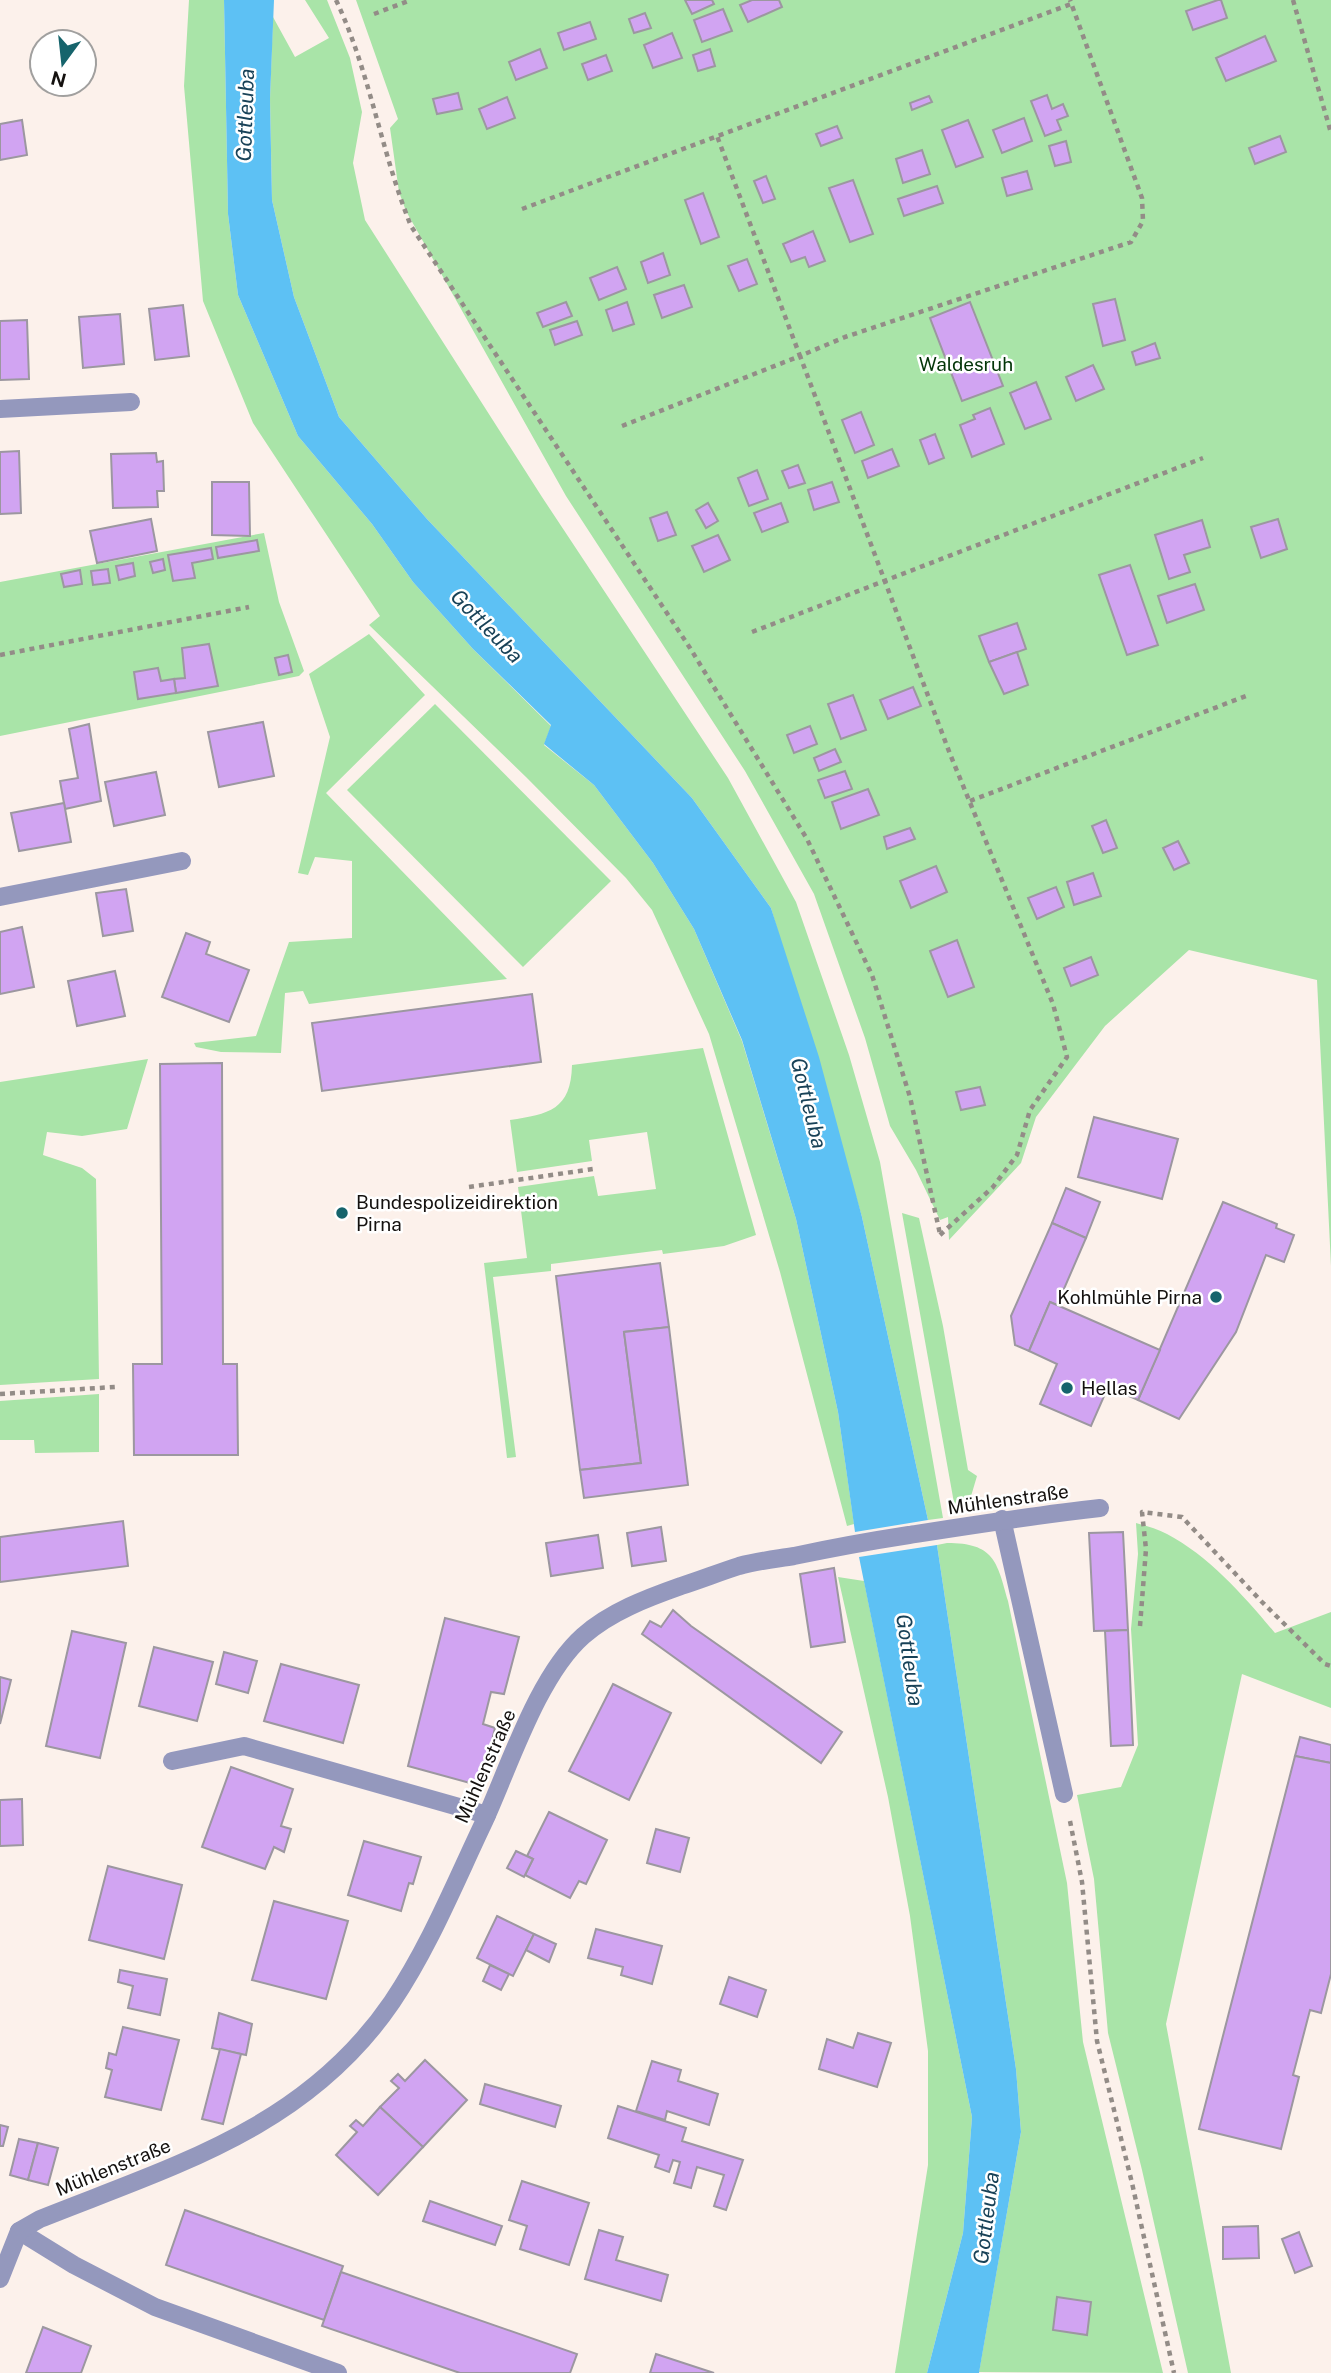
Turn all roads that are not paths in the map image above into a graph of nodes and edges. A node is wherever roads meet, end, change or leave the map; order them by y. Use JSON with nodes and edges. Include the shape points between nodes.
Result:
{"nodes":[{"id":1,"x":131,"y":402,"type":"dead end"},
{"id":2,"x":0,"y":409,"type":"edge"},
{"id":3,"x":182,"y":861,"type":"dead end"},
{"id":4,"x":0,"y":897,"type":"edge"},
{"id":5,"x":1100,"y":1508,"type":"dead end"},
{"id":6,"x":1002,"y":1519,"type":"junction"},
{"id":7,"x":172,"y":1761,"type":"dead end"},
{"id":8,"x":1064,"y":1794,"type":"road end"},
{"id":9,"x":487,"y":1815,"type":"junction"},
{"id":10,"x":19,"y":2231,"type":"junction"},
{"id":11,"x":0,"y":2279,"type":"edge"},
{"id":12,"x":338,"y":2373,"type":"edge"}],
"edges":[{"from":1,"to":2,"type":"street"},
{"from":3,"to":4,"type":"street"},
{"from":5,"to":6,"type":"street","name":"Mühlenstraße"},
{"from":6,"to":8,"type":"street"},
{"from":6,"to":9,"type":"street","name":"Mühlenstraße","via":[[742,1565],[620,1611],[584,1635],[563,1657],[543,1690]]},
{"from":7,"to":9,"type":"street","via":[[244,1746]]},
{"from":9,"to":10,"type":"street","name":"Mühlenstraße","via":[[393,2001],[322,2081],[249,2131]]},
{"from":10,"to":11,"type":"street"},
{"from":10,"to":12,"type":"street","via":[[155,2307]]}]}
